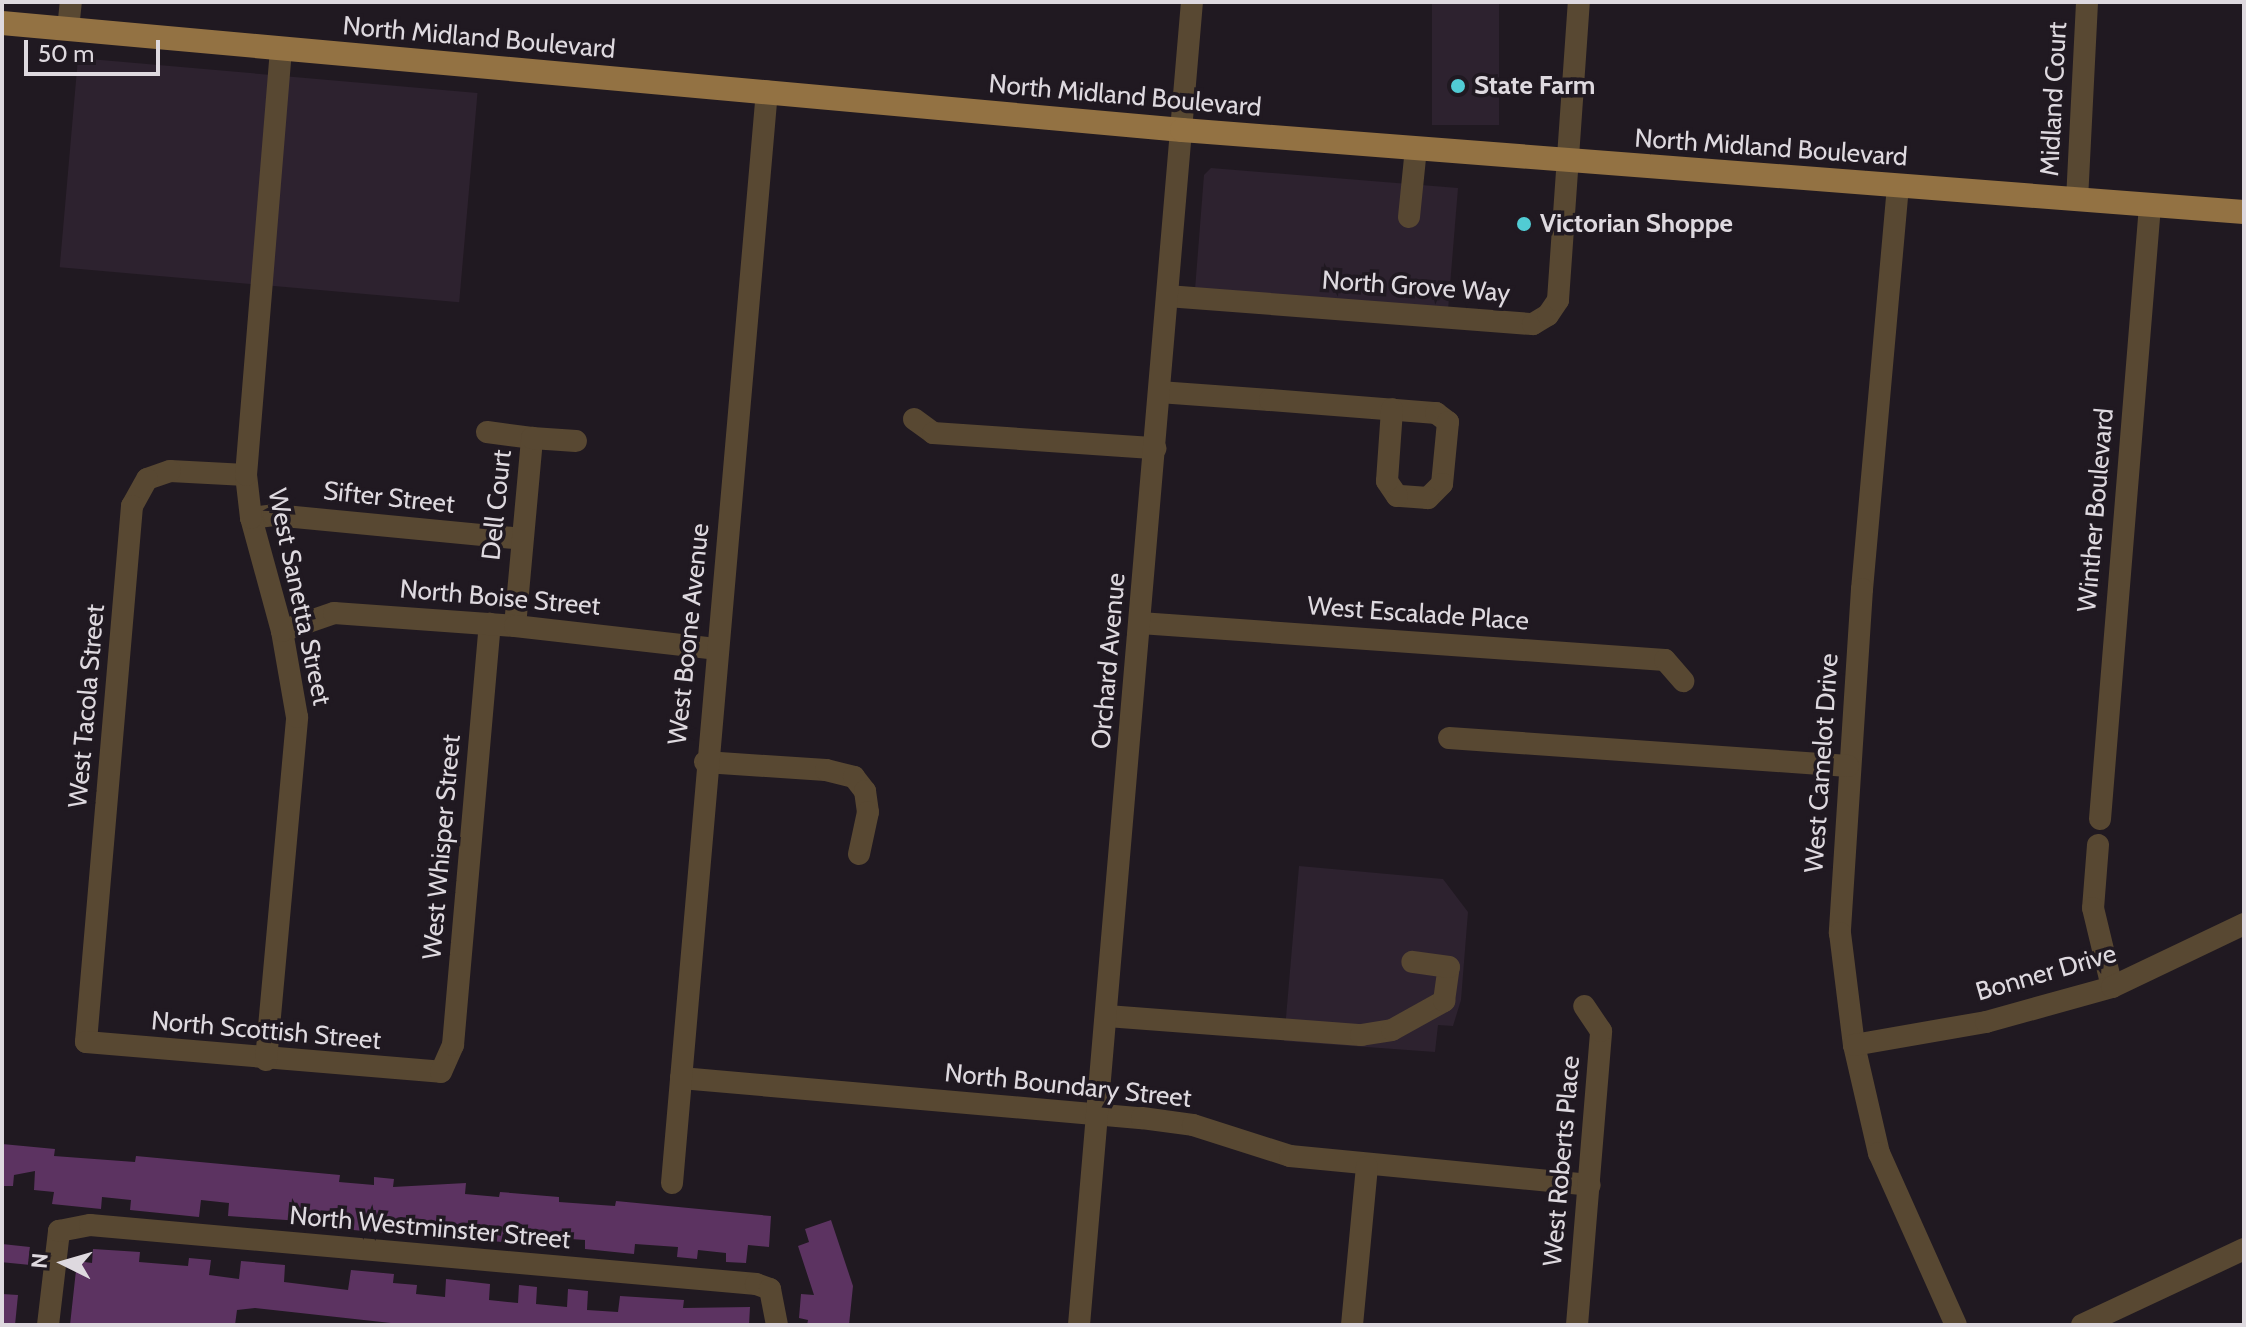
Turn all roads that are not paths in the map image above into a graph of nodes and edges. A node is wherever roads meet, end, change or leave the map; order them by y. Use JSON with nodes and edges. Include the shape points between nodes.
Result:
{"nodes":[{"id":1,"x":71,"y":2,"type":"edge"},
{"id":2,"x":1192,"y":2,"type":"edge"},
{"id":3,"x":1579,"y":2,"type":"edge"},
{"id":4,"x":2087,"y":2,"type":"edge"},
{"id":5,"x":2,"y":23,"type":"edge"},
{"id":6,"x":68,"y":29,"type":"junction"},
{"id":7,"x":281,"y":50,"type":"junction"},
{"id":8,"x":767,"y":91,"type":"junction"},
{"id":9,"x":1182,"y":130,"type":"junction"},
{"id":10,"x":1416,"y":148,"type":"junction"},
{"id":11,"x":1568,"y":160,"type":"junction"},
{"id":12,"x":1898,"y":186,"type":"junction"},
{"id":13,"x":2077,"y":200,"type":"junction"},
{"id":14,"x":2150,"y":205,"type":"junction"},
{"id":15,"x":2244,"y":212,"type":"edge"},
{"id":16,"x":1409,"y":217,"type":"dead end"},
{"id":17,"x":1167,"y":296,"type":"junction"},
{"id":18,"x":1159,"y":392,"type":"junction"},
{"id":19,"x":1392,"y":409,"type":"dead end"},
{"id":20,"x":914,"y":419,"type":"dead end"},
{"id":21,"x":487,"y":432,"type":"dead end"},
{"id":22,"x":532,"y":438,"type":"junction"},
{"id":23,"x":576,"y":441,"type":"dead end"},
{"id":24,"x":1155,"y":448,"type":"junction"},
{"id":25,"x":246,"y":475,"type":"junction"},
{"id":26,"x":251,"y":518,"type":"junction"},
{"id":27,"x":521,"y":539,"type":"junction"},
{"id":28,"x":1140,"y":623,"type":"junction"},
{"id":29,"x":490,"y":624,"type":"junction"},
{"id":30,"x":515,"y":626,"type":"junction"},
{"id":31,"x":282,"y":631,"type":"junction"},
{"id":32,"x":716,"y":649,"type":"junction"},
{"id":33,"x":1683,"y":681,"type":"dead end"},
{"id":34,"x":1449,"y":738,"type":"dead end"},
{"id":35,"x":705,"y":762,"type":"junction"},
{"id":36,"x":1848,"y":766,"type":"junction"},
{"id":37,"x":2100,"y":819,"type":"dead end"},
{"id":38,"x":2098,"y":845,"type":"dead end"},
{"id":39,"x":859,"y":854,"type":"dead end"},
{"id":40,"x":2244,"y":924,"type":"edge"},
{"id":41,"x":1412,"y":962,"type":"dead end"},
{"id":42,"x":2112,"y":987,"type":"junction"},
{"id":43,"x":1584,"y":1006,"type":"dead end"},
{"id":44,"x":1107,"y":1016,"type":"junction"},
{"id":45,"x":86,"y":1042,"type":"joint"},
{"id":46,"x":1854,"y":1045,"type":"junction"},
{"id":47,"x":266,"y":1060,"type":"junction"},
{"id":48,"x":441,"y":1072,"type":"joint"},
{"id":49,"x":681,"y":1078,"type":"junction"},
{"id":50,"x":1098,"y":1114,"type":"junction"},
{"id":51,"x":1367,"y":1167,"type":"junction"},
{"id":52,"x":672,"y":1183,"type":"dead end"},
{"id":53,"x":1590,"y":1185,"type":"junction"},
{"id":54,"x":2244,"y":1249,"type":"edge"},
{"id":55,"x":778,"y":1319,"type":"edge"},
{"id":56,"x":48,"y":1325,"type":"edge"},
{"id":57,"x":1079,"y":1325,"type":"edge"},
{"id":58,"x":1352,"y":1325,"type":"edge"},
{"id":59,"x":1577,"y":1325,"type":"edge"},
{"id":60,"x":1956,"y":1325,"type":"edge"},
{"id":61,"x":2082,"y":1325,"type":"edge"}],
"edges":[{"from":1,"to":6,"type":"street"},
{"from":2,"to":9,"type":"street","name":"Orchard Avenue"},
{"from":3,"to":11,"type":"street","name":"North Grove Way"},
{"from":4,"to":13,"type":"street","name":"Midland Court"},
{"from":5,"to":6,"type":"main road","name":"North Midland Boulevard"},
{"from":6,"to":7,"type":"main road","name":"North Midland Boulevard"},
{"from":7,"to":8,"type":"main road","name":"North Midland Boulevard"},
{"from":7,"to":25,"type":"street","name":"West Sanetta Street"},
{"from":8,"to":9,"type":"main road","name":"North Midland Boulevard"},
{"from":8,"to":32,"type":"street","name":"West Boone Avenue"},
{"from":9,"to":10,"type":"main road","name":"North Midland Boulevard"},
{"from":9,"to":17,"type":"street","name":"Orchard Avenue"},
{"from":10,"to":11,"type":"main road","name":"North Midland Boulevard"},
{"from":10,"to":16,"type":"street"},
{"from":11,"to":12,"type":"main road","name":"North Midland Boulevard"},
{"from":11,"to":17,"type":"street","name":"North Grove Way","via":[[1558,300],[1533,324]]},
{"from":12,"to":13,"type":"main road","name":"North Midland Boulevard"},
{"from":12,"to":36,"type":"street","name":"West Camelot Drive"},
{"from":13,"to":14,"type":"main road","name":"North Midland Boulevard"},
{"from":14,"to":15,"type":"main road","name":"North Midland Boulevard"},
{"from":14,"to":37,"type":"street","name":"Winther Boulevard"},
{"from":17,"to":18,"type":"street","name":"Orchard Avenue"},
{"from":18,"to":19,"type":"street"},
{"from":18,"to":24,"type":"street","name":"Orchard Avenue"},
{"from":20,"to":24,"type":"street","via":[[933,433]]},
{"from":21,"to":22,"type":"street","name":"Dell Court"},
{"from":22,"to":23,"type":"street","name":"Dell Court"},
{"from":22,"to":27,"type":"street","name":"Dell Court"},
{"from":24,"to":28,"type":"street","name":"Orchard Avenue"},
{"from":25,"to":26,"type":"street","name":"West Sanetta Street"},
{"from":25,"to":45,"type":"street","name":"West Tacola Street","via":[[170,471],[147,479],[132,506]]},
{"from":26,"to":27,"type":"street","name":"Sifter Street","via":[[274,515]]},
{"from":26,"to":31,"type":"street","name":"West Sanetta Street"},
{"from":27,"to":30,"type":"street","name":"Dell Court"},
{"from":28,"to":33,"type":"street","name":"West Escalade Place","via":[[1665,660]]},
{"from":28,"to":44,"type":"street","name":"Orchard Avenue"},
{"from":29,"to":30,"type":"street","name":"North Boise Street"},
{"from":29,"to":31,"type":"street","name":"North Boise Street","via":[[334,613]]},
{"from":29,"to":48,"type":"street","name":"West Whisper Street","via":[[453,1045]]},
{"from":30,"to":32,"type":"street","name":"North Boise Street"},
{"from":31,"to":47,"type":"street","name":"West Sanetta Street","via":[[297,717]]},
{"from":32,"to":35,"type":"street","name":"West Boone Avenue"},
{"from":34,"to":36,"type":"street"},
{"from":35,"to":39,"type":"street","via":[[826,770],[854,777],[865,791],[868,812]]},
{"from":35,"to":49,"type":"street","name":"West Boone Avenue"},
{"from":36,"to":46,"type":"street","name":"West Camelot Drive","via":[[1840,933]]},
{"from":38,"to":42,"type":"street","via":[[2093,908]]},
{"from":40,"to":42,"type":"street","name":"Bonner Drive"},
{"from":41,"to":44,"type":"street","via":[[1449,967],[1444,1001],[1392,1030],[1361,1035]]},
{"from":42,"to":46,"type":"street","name":"Bonner Drive","via":[[1986,1022]]},
{"from":43,"to":53,"type":"street","name":"West Roberts Place","via":[[1601,1031]]},
{"from":44,"to":50,"type":"street","name":"Orchard Avenue"},
{"from":45,"to":47,"type":"street","name":"North Scottish Street"},
{"from":46,"to":60,"type":"street","name":"West Camelot Drive","via":[[1879,1153]]},
{"from":47,"to":48,"type":"street","name":"North Scottish Street"},
{"from":49,"to":50,"type":"street","name":"North Boundary Street"},
{"from":49,"to":52,"type":"street","name":"West Boone Avenue"},
{"from":50,"to":51,"type":"street","name":"North Boundary Street","via":[[1193,1125],[1290,1156]]},
{"from":50,"to":57,"type":"street","name":"Orchard Avenue"},
{"from":51,"to":53,"type":"street","name":"North Boundary Street"},
{"from":51,"to":58,"type":"street"},
{"from":53,"to":59,"type":"street","name":"West Roberts Place"},
{"from":54,"to":61,"type":"street"},
{"from":55,"to":56,"type":"street","name":"North Westminster Street","via":[[770,1289],[756,1284],[90,1225],[59,1231]]}]}
